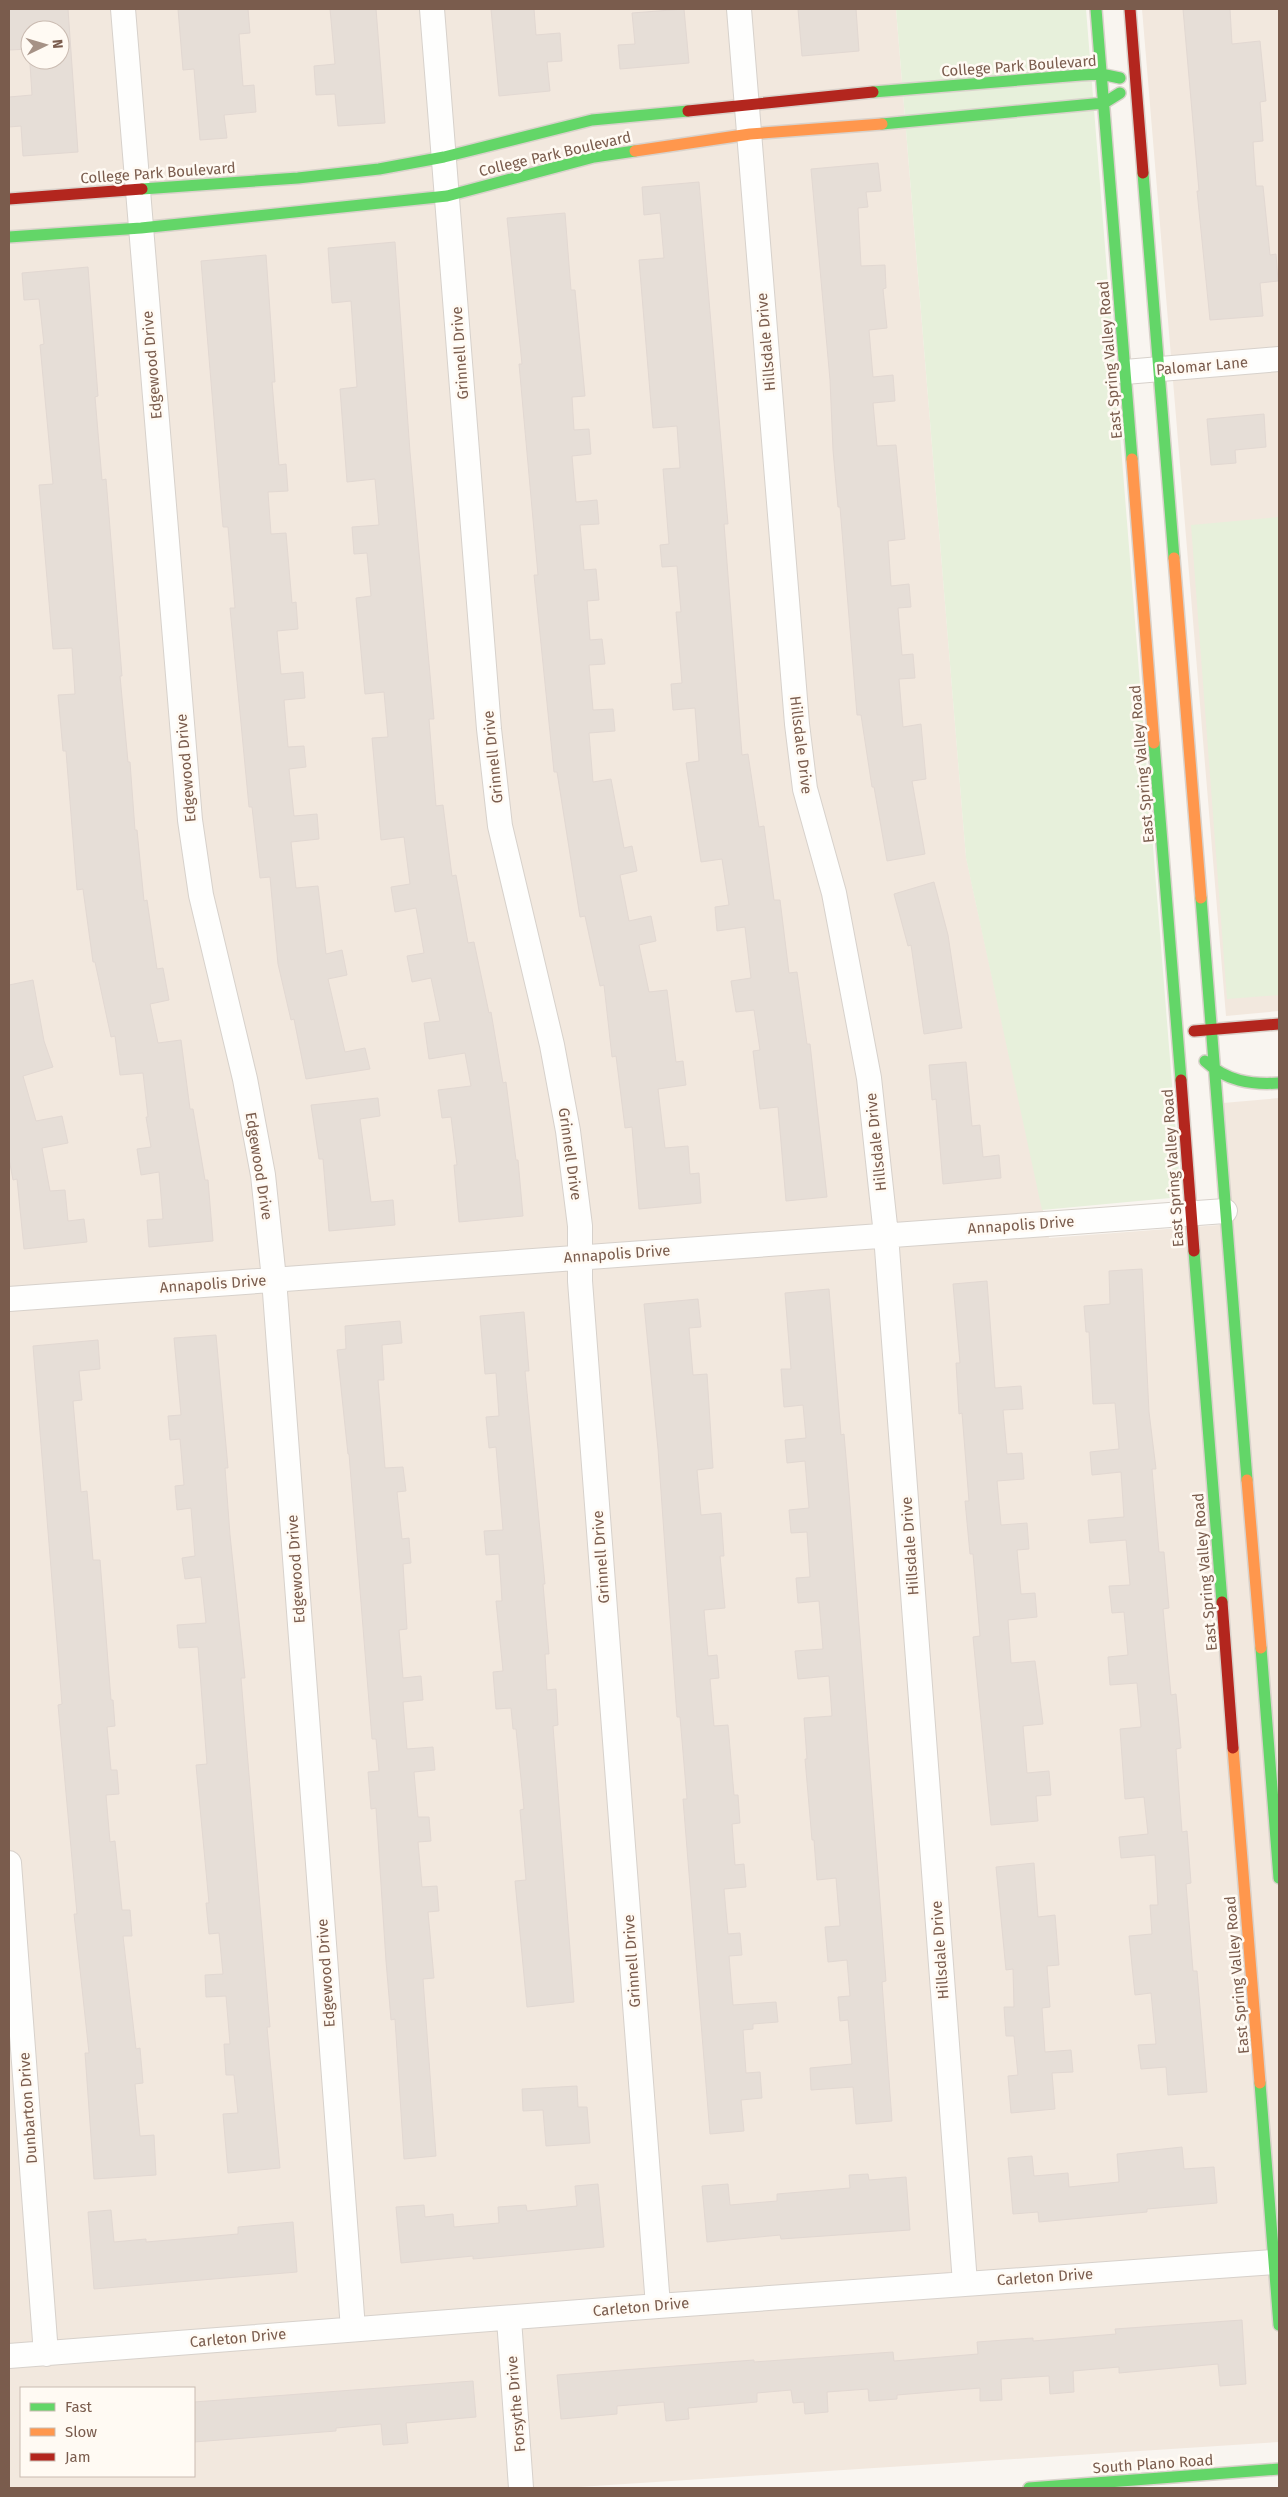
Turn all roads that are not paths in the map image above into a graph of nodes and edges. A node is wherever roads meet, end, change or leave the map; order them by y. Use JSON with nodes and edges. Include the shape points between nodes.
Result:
{"nodes":[{"id":1,"x":123,"y":9,"type":"edge"},
{"id":2,"x":432,"y":9,"type":"edge"},
{"id":3,"x":740,"y":9,"type":"edge"},
{"id":4,"x":1096,"y":9,"type":"edge"},
{"id":5,"x":1130,"y":9,"type":"edge"},
{"id":6,"x":1101,"y":74,"type":"junction"},
{"id":7,"x":1136,"y":82,"type":"junction"},
{"id":8,"x":1104,"y":103,"type":"junction"},
{"id":9,"x":747,"y":104,"type":"junction"},
{"id":10,"x":750,"y":134,"type":"junction"},
{"id":11,"x":444,"y":157,"type":"junction"},
{"id":12,"x":138,"y":189,"type":"junction"},
{"id":13,"x":447,"y":196,"type":"junction"},
{"id":14,"x":9,"y":200,"type":"edge"},
{"id":15,"x":141,"y":228,"type":"junction"},
{"id":16,"x":9,"y":237,"type":"edge"},
{"id":17,"x":1279,"y":359,"type":"edge"},
{"id":18,"x":1159,"y":369,"type":"junction"},
{"id":19,"x":1125,"y":372,"type":"junction"},
{"id":20,"x":1279,"y":1024,"type":"edge"},
{"id":21,"x":1212,"y":1030,"type":"junction"},
{"id":22,"x":1178,"y":1033,"type":"junction"},
{"id":23,"x":1215,"y":1072,"type":"junction"},
{"id":24,"x":1279,"y":1083,"type":"edge"},
{"id":25,"x":1225,"y":1211,"type":"junction"},
{"id":26,"x":1192,"y":1213,"type":"junction"},
{"id":27,"x":886,"y":1235,"type":"junction"},
{"id":28,"x":581,"y":1256,"type":"junction"},
{"id":29,"x":274,"y":1280,"type":"junction"},
{"id":30,"x":9,"y":1299,"type":"edge"},
{"id":31,"x":9,"y":1862,"type":"edge"},
{"id":32,"x":1279,"y":1878,"type":"edge"},
{"id":33,"x":1274,"y":2262,"type":"junction"},
{"id":34,"x":965,"y":2283,"type":"junction"},
{"id":35,"x":1278,"y":2302,"type":"edge"},
{"id":36,"x":658,"y":2306,"type":"junction"},
{"id":37,"x":509,"y":2319,"type":"junction"},
{"id":38,"x":1279,"y":2325,"type":"edge"},
{"id":39,"x":353,"y":2329,"type":"junction"},
{"id":40,"x":46,"y":2354,"type":"junction"},
{"id":41,"x":9,"y":2356,"type":"edge"},
{"id":42,"x":1279,"y":2469,"type":"edge"},
{"id":43,"x":521,"y":2488,"type":"edge"},
{"id":44,"x":1029,"y":2488,"type":"edge"}],
"edges":[{"from":1,"to":12,"type":"street","name":"Edgewood Drive"},
{"from":2,"to":11,"type":"street","name":"Grinnell Drive"},
{"from":3,"to":9,"type":"street","name":"Hillsdale Drive"},
{"from":4,"to":6,"type":"street","name":"East Spring Valley Road"},
{"from":5,"to":7,"type":"street"},
{"from":6,"to":7,"type":"street","name":"College Park Boulevard"},
{"from":6,"to":8,"type":"street","name":"East Spring Valley Road"},
{"from":6,"to":9,"type":"street","name":"College Park Boulevard"},
{"from":7,"to":8,"type":"street","name":"College Park Boulevard"},
{"from":7,"to":18,"type":"street"},
{"from":8,"to":10,"type":"street","name":"College Park Boulevard"},
{"from":8,"to":19,"type":"street","name":"East Spring Valley Road"},
{"from":9,"to":10,"type":"street","name":"Hillsdale Drive"},
{"from":9,"to":11,"type":"street","name":"College Park Boulevard","via":[[592,120]]},
{"from":10,"to":13,"type":"street","name":"College Park Boulevard","via":[[594,157]]},
{"from":10,"to":27,"type":"street","name":"Hillsdale Drive","via":[[797,724],[805,788],[834,893],[869,1078]]},
{"from":11,"to":12,"type":"street","name":"College Park Boulevard","via":[[379,169],[298,178]]},
{"from":11,"to":13,"type":"street","name":"Grinnell Drive"},
{"from":12,"to":14,"type":"street","name":"College Park Boulevard"},
{"from":12,"to":15,"type":"street","name":"Edgewood Drive"},
{"from":13,"to":15,"type":"street","name":"College Park Boulevard"},
{"from":13,"to":28,"type":"street","name":"Grinnell Drive","via":[[488,719],[500,826],[552,1045],[568,1131]]},
{"from":15,"to":16,"type":"street","name":"College Park Boulevard"},
{"from":15,"to":29,"type":"street","name":"Edgewood Drive","via":[[190,820],[201,895],[245,1080],[263,1175]]},
{"from":17,"to":18,"type":"street","name":"Palomar Lane"},
{"from":18,"to":19,"type":"street","name":"Palomar Lane"},
{"from":18,"to":21,"type":"street"},
{"from":19,"to":22,"type":"street","name":"East Spring Valley Road"},
{"from":20,"to":21,"type":"street"},
{"from":21,"to":22,"type":"street"},
{"from":21,"to":23,"type":"street"},
{"from":22,"to":23,"type":"street"},
{"from":22,"to":26,"type":"street","name":"East Spring Valley Road"},
{"from":23,"to":24,"type":"street","via":[[1233,1080]]},
{"from":23,"to":25,"type":"street"},
{"from":25,"to":26,"type":"street","name":"Annapolis Drive"},
{"from":25,"to":32,"type":"street"},
{"from":26,"to":27,"type":"street","name":"Annapolis Drive"},
{"from":26,"to":33,"type":"street","name":"East Spring Valley Road"},
{"from":27,"to":28,"type":"street","name":"Annapolis Drive"},
{"from":27,"to":34,"type":"street","name":"Hillsdale Drive"},
{"from":28,"to":29,"type":"street","name":"Annapolis Drive"},
{"from":28,"to":36,"type":"street","name":"Grinnell Drive","via":[[580,1281]]},
{"from":29,"to":30,"type":"street","name":"Annapolis Drive"},
{"from":29,"to":39,"type":"street","name":"Edgewood Drive"},
{"from":31,"to":40,"type":"street","name":"Dunbarton Drive"},
{"from":33,"to":34,"type":"street","name":"Carleton Drive"},
{"from":33,"to":35,"type":"street","name":"East Spring Valley Road"},
{"from":34,"to":36,"type":"street","name":"Carleton Drive"},
{"from":35,"to":38,"type":"street","name":"East Spring Valley Road"},
{"from":36,"to":37,"type":"street","name":"Carleton Drive"},
{"from":37,"to":39,"type":"street","name":"Carleton Drive"},
{"from":37,"to":43,"type":"street","name":"Forsythe Drive"},
{"from":39,"to":40,"type":"street","name":"Carleton Drive"},
{"from":40,"to":41,"type":"street","name":"Carleton Drive"},
{"from":42,"to":44,"type":"street","name":"South Plano Road"}]}
